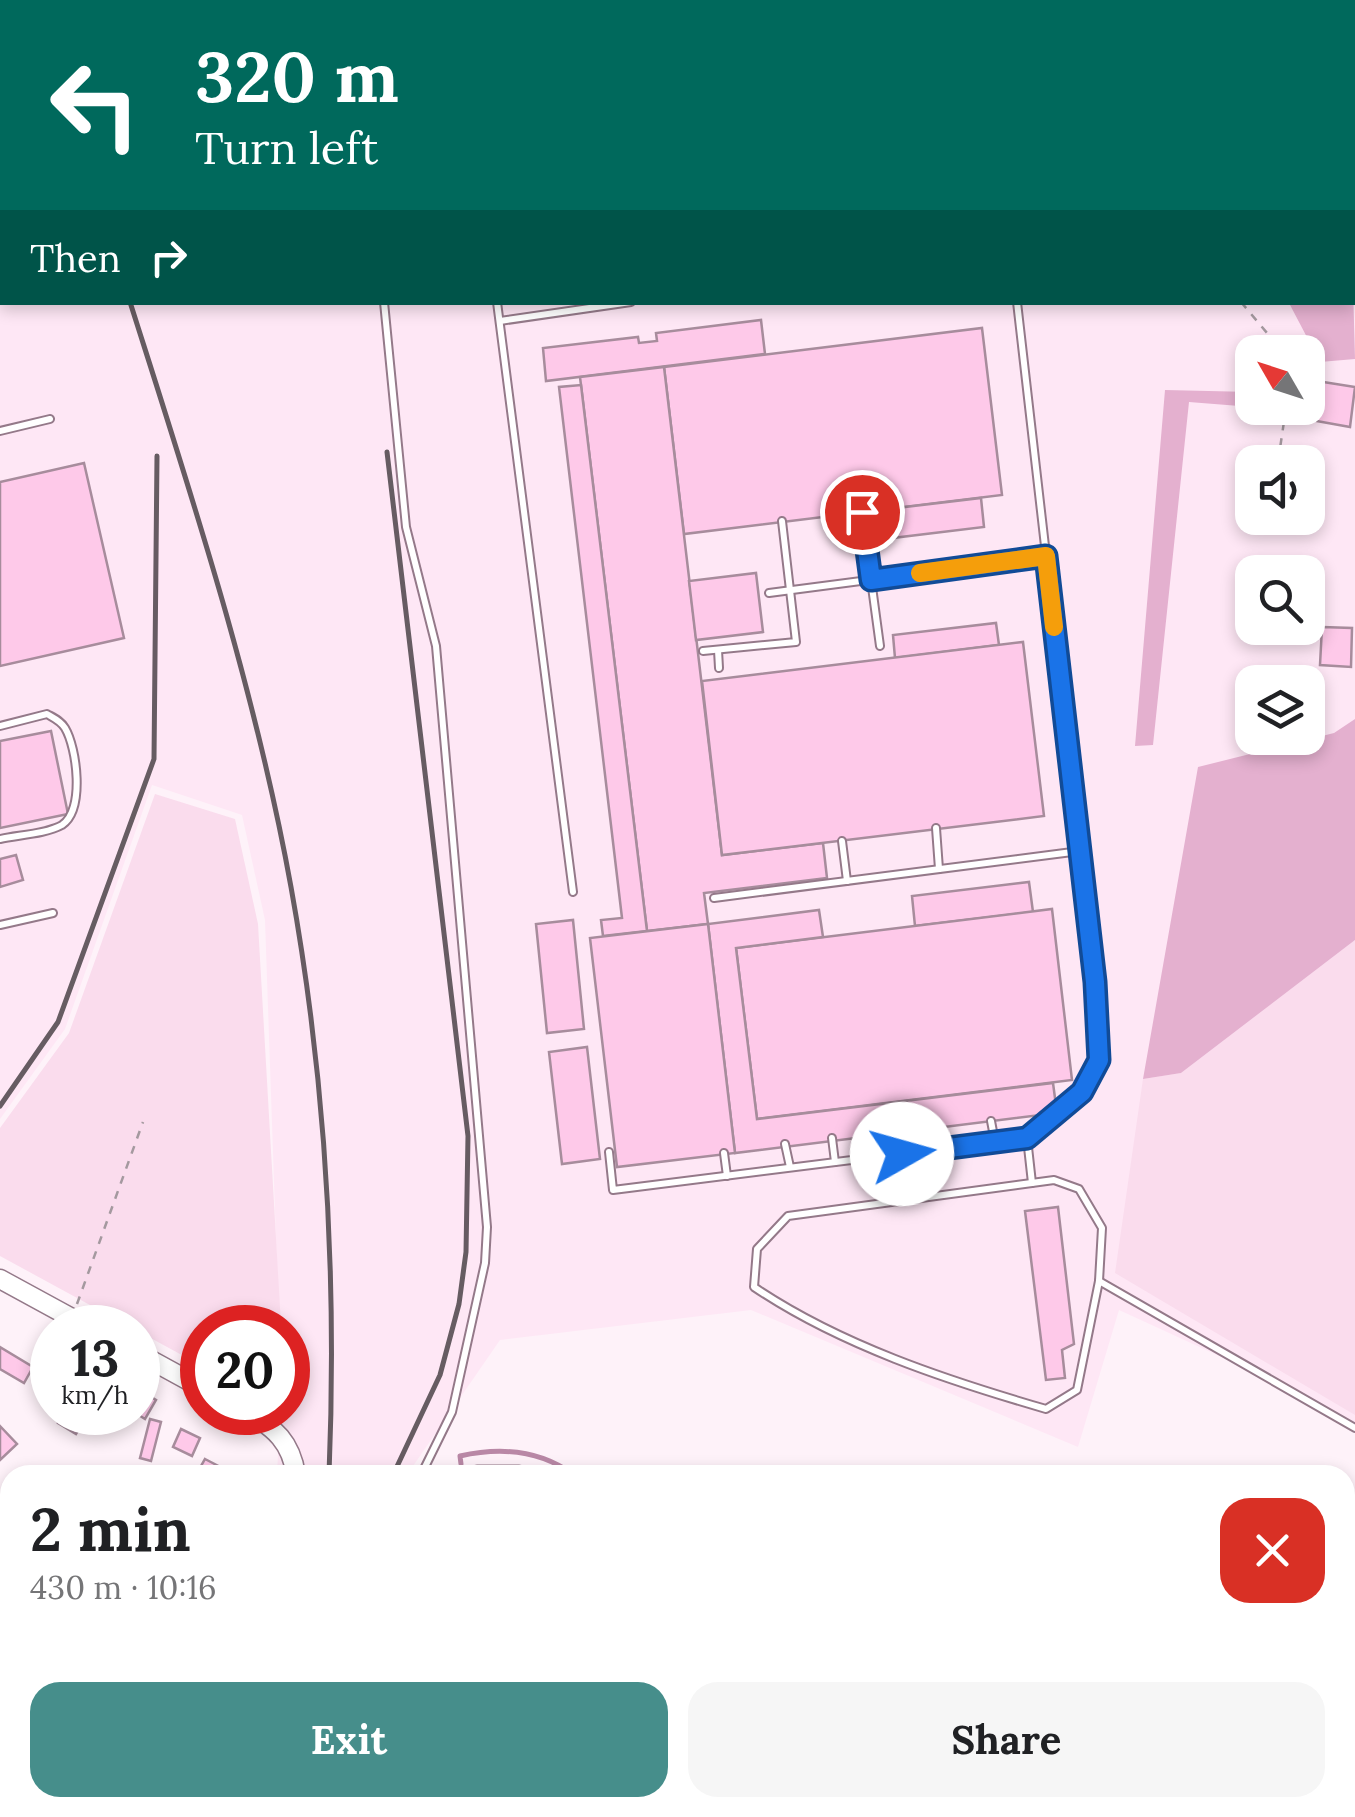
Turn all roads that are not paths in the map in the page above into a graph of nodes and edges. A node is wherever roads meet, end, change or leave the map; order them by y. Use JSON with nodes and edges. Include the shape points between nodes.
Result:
{"nodes":[{"id":1,"x":384,"y":305,"type":"edge"},
{"id":2,"x":497,"y":305,"type":"edge"},
{"id":3,"x":610,"y":305,"type":"edge"},
{"id":4,"x":1017,"y":305,"type":"edge"},
{"id":5,"x":500,"y":321,"type":"junction"},
{"id":6,"x":50,"y":419,"type":"dead end"},
{"id":7,"x":0,"y":431,"type":"edge"},
{"id":8,"x":862,"y":512,"type":"dead end"},
{"id":9,"x":782,"y":520,"type":"dead end"},
{"id":10,"x":1046,"y":556,"type":"junction"},
{"id":11,"x":871,"y":580,"type":"junction"},
{"id":12,"x":791,"y":590,"type":"junction"},
{"id":13,"x":769,"y":593,"type":"dead end"},
{"id":14,"x":880,"y":646,"type":"dead end"},
{"id":15,"x":718,"y":650,"type":"junction"},
{"id":16,"x":702,"y":652,"type":"dead end"},
{"id":17,"x":719,"y":668,"type":"dead end"},
{"id":18,"x":0,"y":726,"type":"edge"},
{"id":19,"x":936,"y":828,"type":"dead end"},
{"id":20,"x":0,"y":839,"type":"edge"},
{"id":21,"x":842,"y":841,"type":"dead end"},
{"id":22,"x":1080,"y":850,"type":"junction"},
{"id":23,"x":939,"y":869,"type":"junction"},
{"id":24,"x":847,"y":881,"type":"junction"},
{"id":25,"x":573,"y":892,"type":"dead end"},
{"id":26,"x":714,"y":898,"type":"dead end"},
{"id":27,"x":53,"y":913,"type":"dead end"},
{"id":28,"x":0,"y":926,"type":"edge"},
{"id":29,"x":991,"y":1121,"type":"dead end"},
{"id":30,"x":900,"y":1132,"type":"dead end"},
{"id":31,"x":832,"y":1138,"type":"dead end"},
{"id":32,"x":1027,"y":1138,"type":"junction"},
{"id":33,"x":994,"y":1142,"type":"junction"},
{"id":34,"x":786,"y":1144,"type":"dead end"},
{"id":35,"x":609,"y":1152,"type":"dead end"},
{"id":36,"x":724,"y":1153,"type":"dead end"},
{"id":37,"x":902,"y":1154,"type":"junction"},
{"id":38,"x":835,"y":1162,"type":"junction"},
{"id":39,"x":790,"y":1168,"type":"junction"},
{"id":40,"x":727,"y":1176,"type":"junction"},
{"id":41,"x":1032,"y":1182,"type":"junction"},
{"id":42,"x":0,"y":1279,"type":"edge"},
{"id":43,"x":1098,"y":1281,"type":"junction"},
{"id":44,"x":48,"y":1305,"type":"edge"},
{"id":45,"x":1355,"y":1428,"type":"edge"},
{"id":46,"x":280,"y":1435,"type":"edge"},
{"id":47,"x":294,"y":1465,"type":"edge"},
{"id":48,"x":426,"y":1465,"type":"edge"}],
"edges":[{"from":1,"to":48,"type":"lane","via":[[406,526],[436,646],[487,1228],[486,1263],[452,1412]]},
{"from":2,"to":5,"type":"lane"},
{"from":3,"to":5,"type":"lane"},
{"from":4,"to":10,"type":"lane"},
{"from":5,"to":25,"type":"lane"},
{"from":6,"to":7,"type":"lane"},
{"from":8,"to":11,"type":"lane"},
{"from":9,"to":12,"type":"lane"},
{"from":10,"to":11,"type":"lane"},
{"from":10,"to":22,"type":"lane"},
{"from":11,"to":12,"type":"lane"},
{"from":11,"to":14,"type":"lane"},
{"from":12,"to":13,"type":"lane"},
{"from":12,"to":15,"type":"lane","via":[[796,642]]},
{"from":15,"to":16,"type":"lane"},
{"from":15,"to":17,"type":"lane"},
{"from":18,"to":20,"type":"lane","via":[[46,714],[58,720],[67,731],[78,783],[76,802],[61,825]]},
{"from":19,"to":23,"type":"lane"},
{"from":21,"to":24,"type":"lane"},
{"from":22,"to":23,"type":"lane"},
{"from":22,"to":32,"type":"lane","via":[[1099,1060],[1082,1092]]},
{"from":23,"to":24,"type":"lane"},
{"from":24,"to":26,"type":"lane"},
{"from":27,"to":28,"type":"lane"},
{"from":29,"to":33,"type":"lane"},
{"from":30,"to":37,"type":"lane"},
{"from":31,"to":38,"type":"lane"},
{"from":32,"to":33,"type":"lane"},
{"from":32,"to":41,"type":"lane"},
{"from":33,"to":37,"type":"lane"},
{"from":34,"to":39,"type":"lane"},
{"from":35,"to":40,"type":"lane","via":[[613,1190]]},
{"from":36,"to":40,"type":"lane"},
{"from":37,"to":38,"type":"lane"},
{"from":38,"to":39,"type":"lane"},
{"from":39,"to":40,"type":"lane"},
{"from":41,"to":43,"type":"lane","via":[[1054,1180],[1080,1189],[1102,1228]]},
{"from":41,"to":43,"type":"lane","via":[[788,1216],[757,1249],[754,1286],[808,1320],[962,1384],[1046,1409],[1077,1390]]},
{"from":42,"to":44,"type":"main road"},
{"from":43,"to":45,"type":"lane"},
{"from":46,"to":47,"type":"main road"}]}
